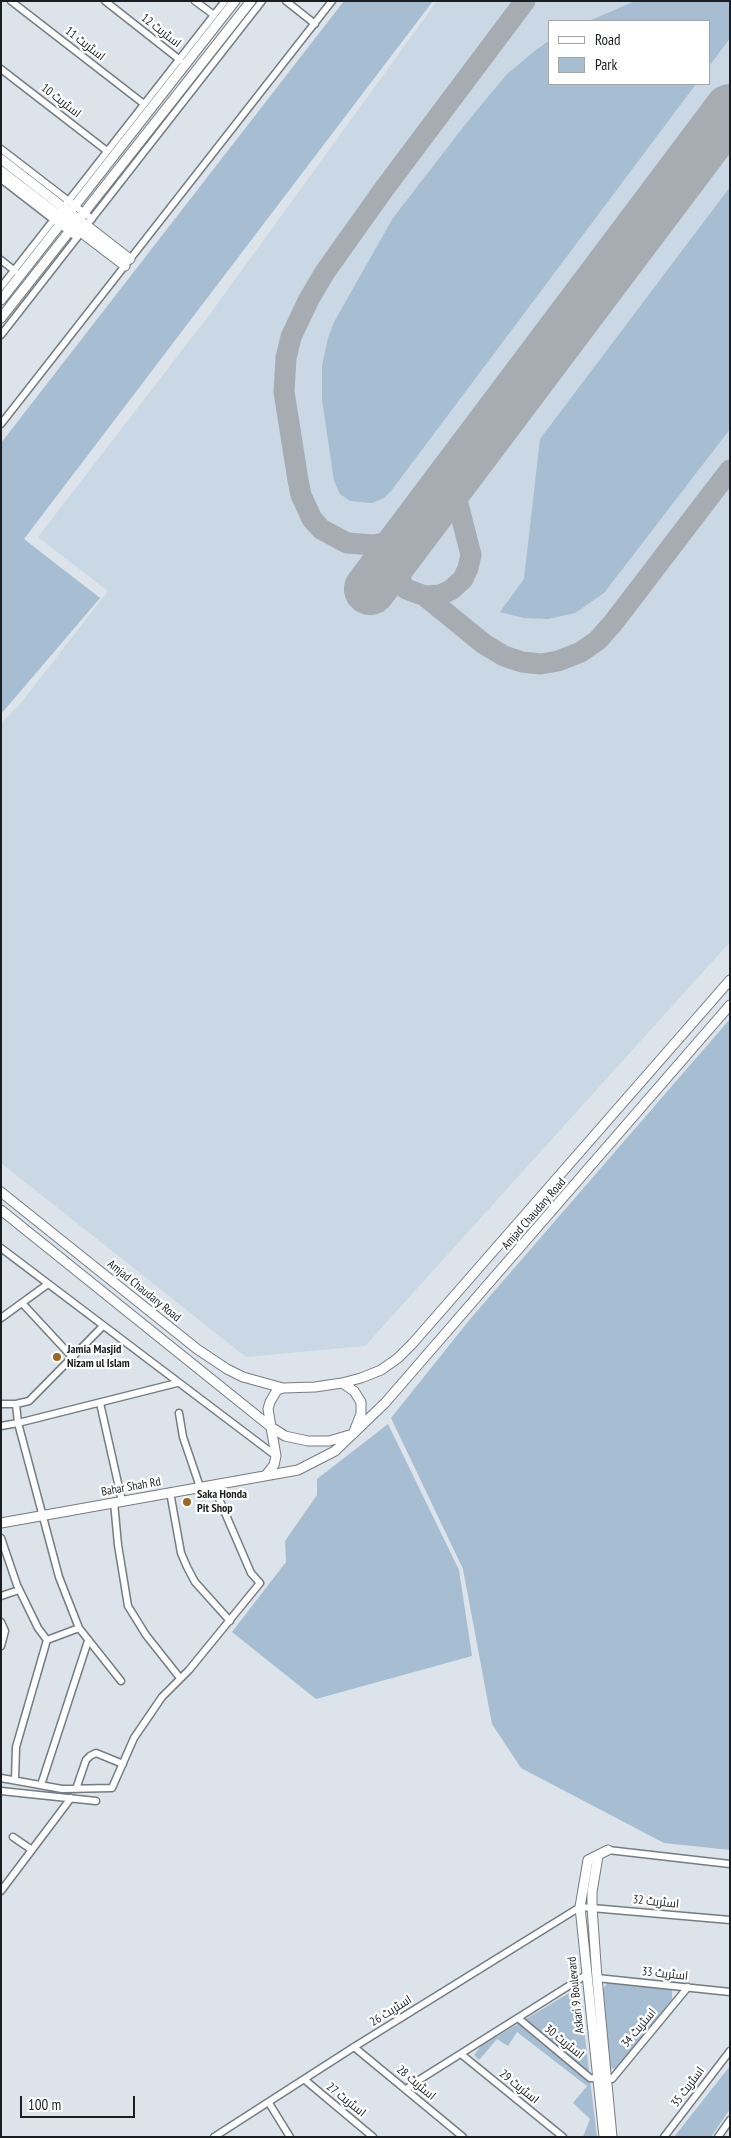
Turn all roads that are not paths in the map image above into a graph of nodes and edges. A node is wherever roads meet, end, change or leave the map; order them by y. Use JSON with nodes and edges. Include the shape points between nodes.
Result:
{"nodes":[{"id":1,"x":12,"y":1,"type":"edge"},
{"id":2,"x":105,"y":1,"type":"edge"},
{"id":3,"x":195,"y":1,"type":"edge"},
{"id":4,"x":224,"y":1,"type":"edge"},
{"id":5,"x":235,"y":1,"type":"edge"},
{"id":6,"x":251,"y":1,"type":"edge"},
{"id":7,"x":262,"y":1,"type":"edge"},
{"id":8,"x":286,"y":1,"type":"edge"},
{"id":9,"x":332,"y":1,"type":"edge"},
{"id":10,"x":214,"y":16,"type":"junction"},
{"id":11,"x":315,"y":24,"type":"junction"},
{"id":12,"x":180,"y":60,"type":"junction"},
{"id":13,"x":1,"y":69,"type":"edge"},
{"id":14,"x":144,"y":104,"type":"junction"},
{"id":15,"x":1,"y":149,"type":"edge"},
{"id":16,"x":107,"y":151,"type":"junction"},
{"id":17,"x":1,"y":158,"type":"edge"},
{"id":18,"x":1,"y":171,"type":"edge"},
{"id":19,"x":1,"y":180,"type":"edge"},
{"id":20,"x":64,"y":213,"type":"junction"},
{"id":21,"x":76,"y":222,"type":"junction"},
{"id":22,"x":84,"y":229,"type":"junction"},
{"id":23,"x":1,"y":260,"type":"edge"},
{"id":24,"x":127,"y":262,"type":"junction"},
{"id":25,"x":15,"y":271,"type":"junction"},
{"id":26,"x":1,"y":288,"type":"edge"},
{"id":27,"x":1,"y":300,"type":"edge"},
{"id":28,"x":1,"y":318,"type":"edge"},
{"id":29,"x":1,"y":335,"type":"edge"},
{"id":30,"x":1,"y":424,"type":"edge"},
{"id":31,"x":730,"y":980,"type":"edge"},
{"id":32,"x":730,"y":1005,"type":"edge"},
{"id":33,"x":1,"y":1192,"type":"edge"},
{"id":34,"x":1,"y":1210,"type":"edge"},
{"id":35,"x":1,"y":1248,"type":"edge"},
{"id":36,"x":48,"y":1284,"type":"junction"},
{"id":37,"x":22,"y":1303,"type":"junction"},
{"id":38,"x":1,"y":1318,"type":"edge"},
{"id":39,"x":103,"y":1326,"type":"junction"},
{"id":40,"x":73,"y":1358,"type":"junction"},
{"id":41,"x":342,"y":1382,"type":"junction"},
{"id":42,"x":178,"y":1383,"type":"junction"},
{"id":43,"x":283,"y":1388,"type":"junction"},
{"id":44,"x":100,"y":1403,"type":"junction"},
{"id":45,"x":1,"y":1404,"type":"edge"},
{"id":46,"x":16,"y":1404,"type":"junction"},
{"id":47,"x":179,"y":1413,"type":"dead end"},
{"id":48,"x":18,"y":1423,"type":"junction"},
{"id":49,"x":1,"y":1426,"type":"edge"},
{"id":50,"x":270,"y":1426,"type":"junction"},
{"id":51,"x":353,"y":1434,"type":"junction"},
{"id":52,"x":276,"y":1456,"type":"junction"},
{"id":53,"x":266,"y":1475,"type":"junction"},
{"id":54,"x":213,"y":1485,"type":"junction"},
{"id":55,"x":200,"y":1487,"type":"junction"},
{"id":56,"x":170,"y":1492,"type":"junction"},
{"id":57,"x":118,"y":1501,"type":"junction"},
{"id":58,"x":41,"y":1516,"type":"junction"},
{"id":59,"x":1,"y":1523,"type":"edge"},
{"id":60,"x":1,"y":1538,"type":"edge"},
{"id":61,"x":19,"y":1590,"type":"junction"},
{"id":62,"x":1,"y":1596,"type":"edge"},
{"id":63,"x":230,"y":1621,"type":"junction"},
{"id":64,"x":1,"y":1622,"type":"edge"},
{"id":65,"x":79,"y":1628,"type":"junction"},
{"id":66,"x":47,"y":1640,"type":"junction"},
{"id":67,"x":88,"y":1641,"type":"junction"},
{"id":68,"x":1,"y":1646,"type":"edge"},
{"id":69,"x":180,"y":1678,"type":"junction"},
{"id":70,"x":121,"y":1681,"type":"dead end"},
{"id":71,"x":123,"y":1764,"type":"junction"},
{"id":72,"x":1,"y":1778,"type":"edge"},
{"id":73,"x":15,"y":1780,"type":"junction"},
{"id":74,"x":41,"y":1785,"type":"junction"},
{"id":75,"x":76,"y":1789,"type":"junction"},
{"id":76,"x":1,"y":1790,"type":"edge"},
{"id":77,"x":72,"y":1798,"type":"junction"},
{"id":78,"x":96,"y":1802,"type":"dead end"},
{"id":79,"x":13,"y":1837,"type":"dead end"},
{"id":80,"x":32,"y":1850,"type":"junction"},
{"id":81,"x":608,"y":1850,"type":"joint"},
{"id":82,"x":598,"y":1856,"type":"junction"},
{"id":83,"x":730,"y":1864,"type":"edge"},
{"id":84,"x":1,"y":1891,"type":"edge"},
{"id":85,"x":580,"y":1907,"type":"junction"},
{"id":86,"x":592,"y":1907,"type":"junction"},
{"id":87,"x":730,"y":1920,"type":"edge"},
{"id":88,"x":586,"y":1975,"type":"junction"},
{"id":89,"x":597,"y":1978,"type":"junction"},
{"id":90,"x":688,"y":1987,"type":"junction"},
{"id":91,"x":730,"y":1992,"type":"edge"},
{"id":92,"x":518,"y":2018,"type":"junction"},
{"id":93,"x":354,"y":2047,"type":"junction"},
{"id":94,"x":730,"y":2051,"type":"edge"},
{"id":95,"x":461,"y":2054,"type":"junction"},
{"id":96,"x":602,"y":2078,"type":"junction"},
{"id":97,"x":305,"y":2080,"type":"junction"},
{"id":98,"x":406,"y":2090,"type":"junction"},
{"id":99,"x":269,"y":2103,"type":"junction"},
{"id":100,"x":730,"y":2120,"type":"edge"},
{"id":101,"x":214,"y":2137,"type":"edge"},
{"id":102,"x":290,"y":2137,"type":"edge"},
{"id":103,"x":373,"y":2137,"type":"edge"},
{"id":104,"x":462,"y":2137,"type":"edge"},
{"id":105,"x":563,"y":2137,"type":"edge"},
{"id":106,"x":604,"y":2137,"type":"edge"},
{"id":107,"x":612,"y":2137,"type":"edge"},
{"id":108,"x":664,"y":2137,"type":"edge"},
{"id":109,"x":718,"y":2137,"type":"edge"}],
"edges":[{"from":1,"to":14,"type":"street","name":"اسٹریٹ 11"},
{"from":2,"to":12,"type":"street","name":"اسٹریٹ 12"},
{"from":3,"to":10,"type":"street"},
{"from":4,"to":10,"type":"street"},
{"from":5,"to":20,"type":"main road"},
{"from":6,"to":21,"type":"main road"},
{"from":7,"to":22,"type":"street"},
{"from":8,"to":11,"type":"street"},
{"from":9,"to":11,"type":"street"},
{"from":10,"to":12,"type":"street"},
{"from":11,"to":24,"type":"street"},
{"from":12,"to":14,"type":"street"},
{"from":13,"to":16,"type":"street","name":"اسٹریٹ 10"},
{"from":14,"to":16,"type":"street"},
{"from":15,"to":20,"type":"street"},
{"from":16,"to":20,"type":"street"},
{"from":17,"to":20,"type":"main road"},
{"from":18,"to":20,"type":"main road"},
{"from":19,"to":20,"type":"street"},
{"from":20,"to":21,"type":"main road"},
{"from":20,"to":21,"type":"street"},
{"from":20,"to":25,"type":"street"},
{"from":20,"to":27,"type":"main road"},
{"from":21,"to":22,"type":"main road"},
{"from":21,"to":22,"type":"street"},
{"from":21,"to":28,"type":"main road"},
{"from":22,"to":24,"type":"main road"},
{"from":22,"to":29,"type":"street"},
{"from":23,"to":25,"type":"street"},
{"from":24,"to":30,"type":"street"},
{"from":25,"to":26,"type":"street"},
{"from":31,"to":41,"type":"main road","name":"Amjad Chaudary Road","via":[[413,1343],[381,1370]]},
{"from":32,"to":51,"type":"main road","name":"Amjad Chaudary Road","via":[[492,1282],[385,1403]]},
{"from":33,"to":43,"type":"main road","name":"Amjad Chaudary Road","via":[[197,1349],[243,1377]]},
{"from":34,"to":50,"type":"main road"},
{"from":35,"to":36,"type":"street"},
{"from":36,"to":37,"type":"street"},
{"from":36,"to":39,"type":"street"},
{"from":37,"to":38,"type":"street"},
{"from":37,"to":40,"type":"street"},
{"from":39,"to":40,"type":"street"},
{"from":39,"to":42,"type":"street"},
{"from":40,"to":46,"type":"street","via":[[29,1402]]},
{"from":41,"to":43,"type":"main road"},
{"from":41,"to":51,"type":"main road","via":[[354,1391],[361,1402],[362,1414]]},
{"from":42,"to":44,"type":"street"},
{"from":42,"to":52,"type":"street"},
{"from":43,"to":50,"type":"main road","via":[[277,1390],[270,1402]]},
{"from":44,"to":48,"type":"street"},
{"from":44,"to":57,"type":"street"},
{"from":45,"to":46,"type":"street"},
{"from":46,"to":48,"type":"street"},
{"from":47,"to":55,"type":"street","via":[[183,1437]]},
{"from":48,"to":49,"type":"street"},
{"from":48,"to":58,"type":"street"},
{"from":50,"to":51,"type":"main road","via":[[285,1436],[308,1441],[329,1441]]},
{"from":50,"to":52,"type":"main road"},
{"from":51,"to":53,"type":"main road","name":"Amjad Chaudary Road","via":[[318,1461],[298,1470]]},
{"from":52,"to":53,"type":"main road"},
{"from":53,"to":54,"type":"main road","name":"Bahar Shah Rd"},
{"from":54,"to":55,"type":"main road","name":"Bahar Shah Rd"},
{"from":54,"to":63,"type":"street","via":[[251,1573],[260,1582]]},
{"from":55,"to":56,"type":"main road","name":"Bahar Shah Rd"},
{"from":56,"to":57,"type":"main road","name":"Bahar Shah Rd"},
{"from":56,"to":63,"type":"street","via":[[181,1553],[195,1582]]},
{"from":57,"to":58,"type":"main road","name":"Bahar Shah Rd"},
{"from":57,"to":69,"type":"street","via":[[118,1546],[128,1606]]},
{"from":58,"to":59,"type":"main road","name":"Bahar Shah Rd"},
{"from":58,"to":65,"type":"street","via":[[59,1577]]},
{"from":60,"to":61,"type":"street"},
{"from":61,"to":62,"type":"street"},
{"from":61,"to":66,"type":"street"},
{"from":63,"to":69,"type":"street"},
{"from":64,"to":68,"type":"street","via":[[5,1631]]},
{"from":65,"to":66,"type":"street"},
{"from":65,"to":67,"type":"street"},
{"from":66,"to":73,"type":"street","via":[[16,1747]]},
{"from":67,"to":70,"type":"street"},
{"from":67,"to":74,"type":"street"},
{"from":69,"to":71,"type":"street","via":[[162,1697],[134,1738]]},
{"from":71,"to":75,"type":"street","via":[[112,1788]]},
{"from":71,"to":75,"type":"street","via":[[96,1753],[90,1756]]},
{"from":72,"to":73,"type":"street"},
{"from":73,"to":74,"type":"street"},
{"from":74,"to":75,"type":"street"},
{"from":76,"to":77,"type":"street"},
{"from":77,"to":78,"type":"street"},
{"from":77,"to":80,"type":"street"},
{"from":79,"to":80,"type":"street"},
{"from":80,"to":84,"type":"street"},
{"from":81,"to":82,"type":"main road","name":"Askari 9 Boulevard"},
{"from":81,"to":83,"type":"street"},
{"from":82,"to":85,"type":"main road","name":"Askari 9 Boulevard","via":[[588,1860]]},
{"from":82,"to":86,"type":"main road"},
{"from":85,"to":86,"type":"street","name":"اسٹریٹ 32"},
{"from":85,"to":88,"type":"main road","name":"Askari 9 Boulevard"},
{"from":85,"to":93,"type":"street","name":"اسٹریٹ 26"},
{"from":86,"to":87,"type":"street","name":"اسٹریٹ 32"},
{"from":86,"to":89,"type":"main road"},
{"from":88,"to":92,"type":"street"},
{"from":88,"to":96,"type":"main road","name":"Askari 9 Boulevard"},
{"from":89,"to":90,"type":"street","name":"اسٹریٹ 33"},
{"from":89,"to":96,"type":"main road"},
{"from":90,"to":91,"type":"street","name":"اسٹریٹ 33"},
{"from":90,"to":96,"type":"street","name":"اسٹریٹ 34","via":[[612,2079]]},
{"from":92,"to":95,"type":"street"},
{"from":92,"to":96,"type":"street","name":"اسٹریٹ 30","via":[[590,2078]]},
{"from":93,"to":97,"type":"street","name":"اسٹریٹ 26"},
{"from":93,"to":98,"type":"street","name":"اسٹریٹ 28"},
{"from":94,"to":108,"type":"street","name":"اسٹریٹ 35"},
{"from":95,"to":98,"type":"street"},
{"from":95,"to":105,"type":"street","name":"اسٹریٹ 29"},
{"from":96,"to":106,"type":"main road","name":"Askari 9 Boulevard"},
{"from":96,"to":107,"type":"main road"},
{"from":97,"to":99,"type":"street","name":"اسٹریٹ 26"},
{"from":97,"to":103,"type":"street","name":"اسٹریٹ 27"},
{"from":98,"to":104,"type":"street","name":"اسٹریٹ 28"},
{"from":99,"to":101,"type":"street","name":"اسٹریٹ 26"},
{"from":99,"to":102,"type":"street"},
{"from":100,"to":109,"type":"street"}]}
